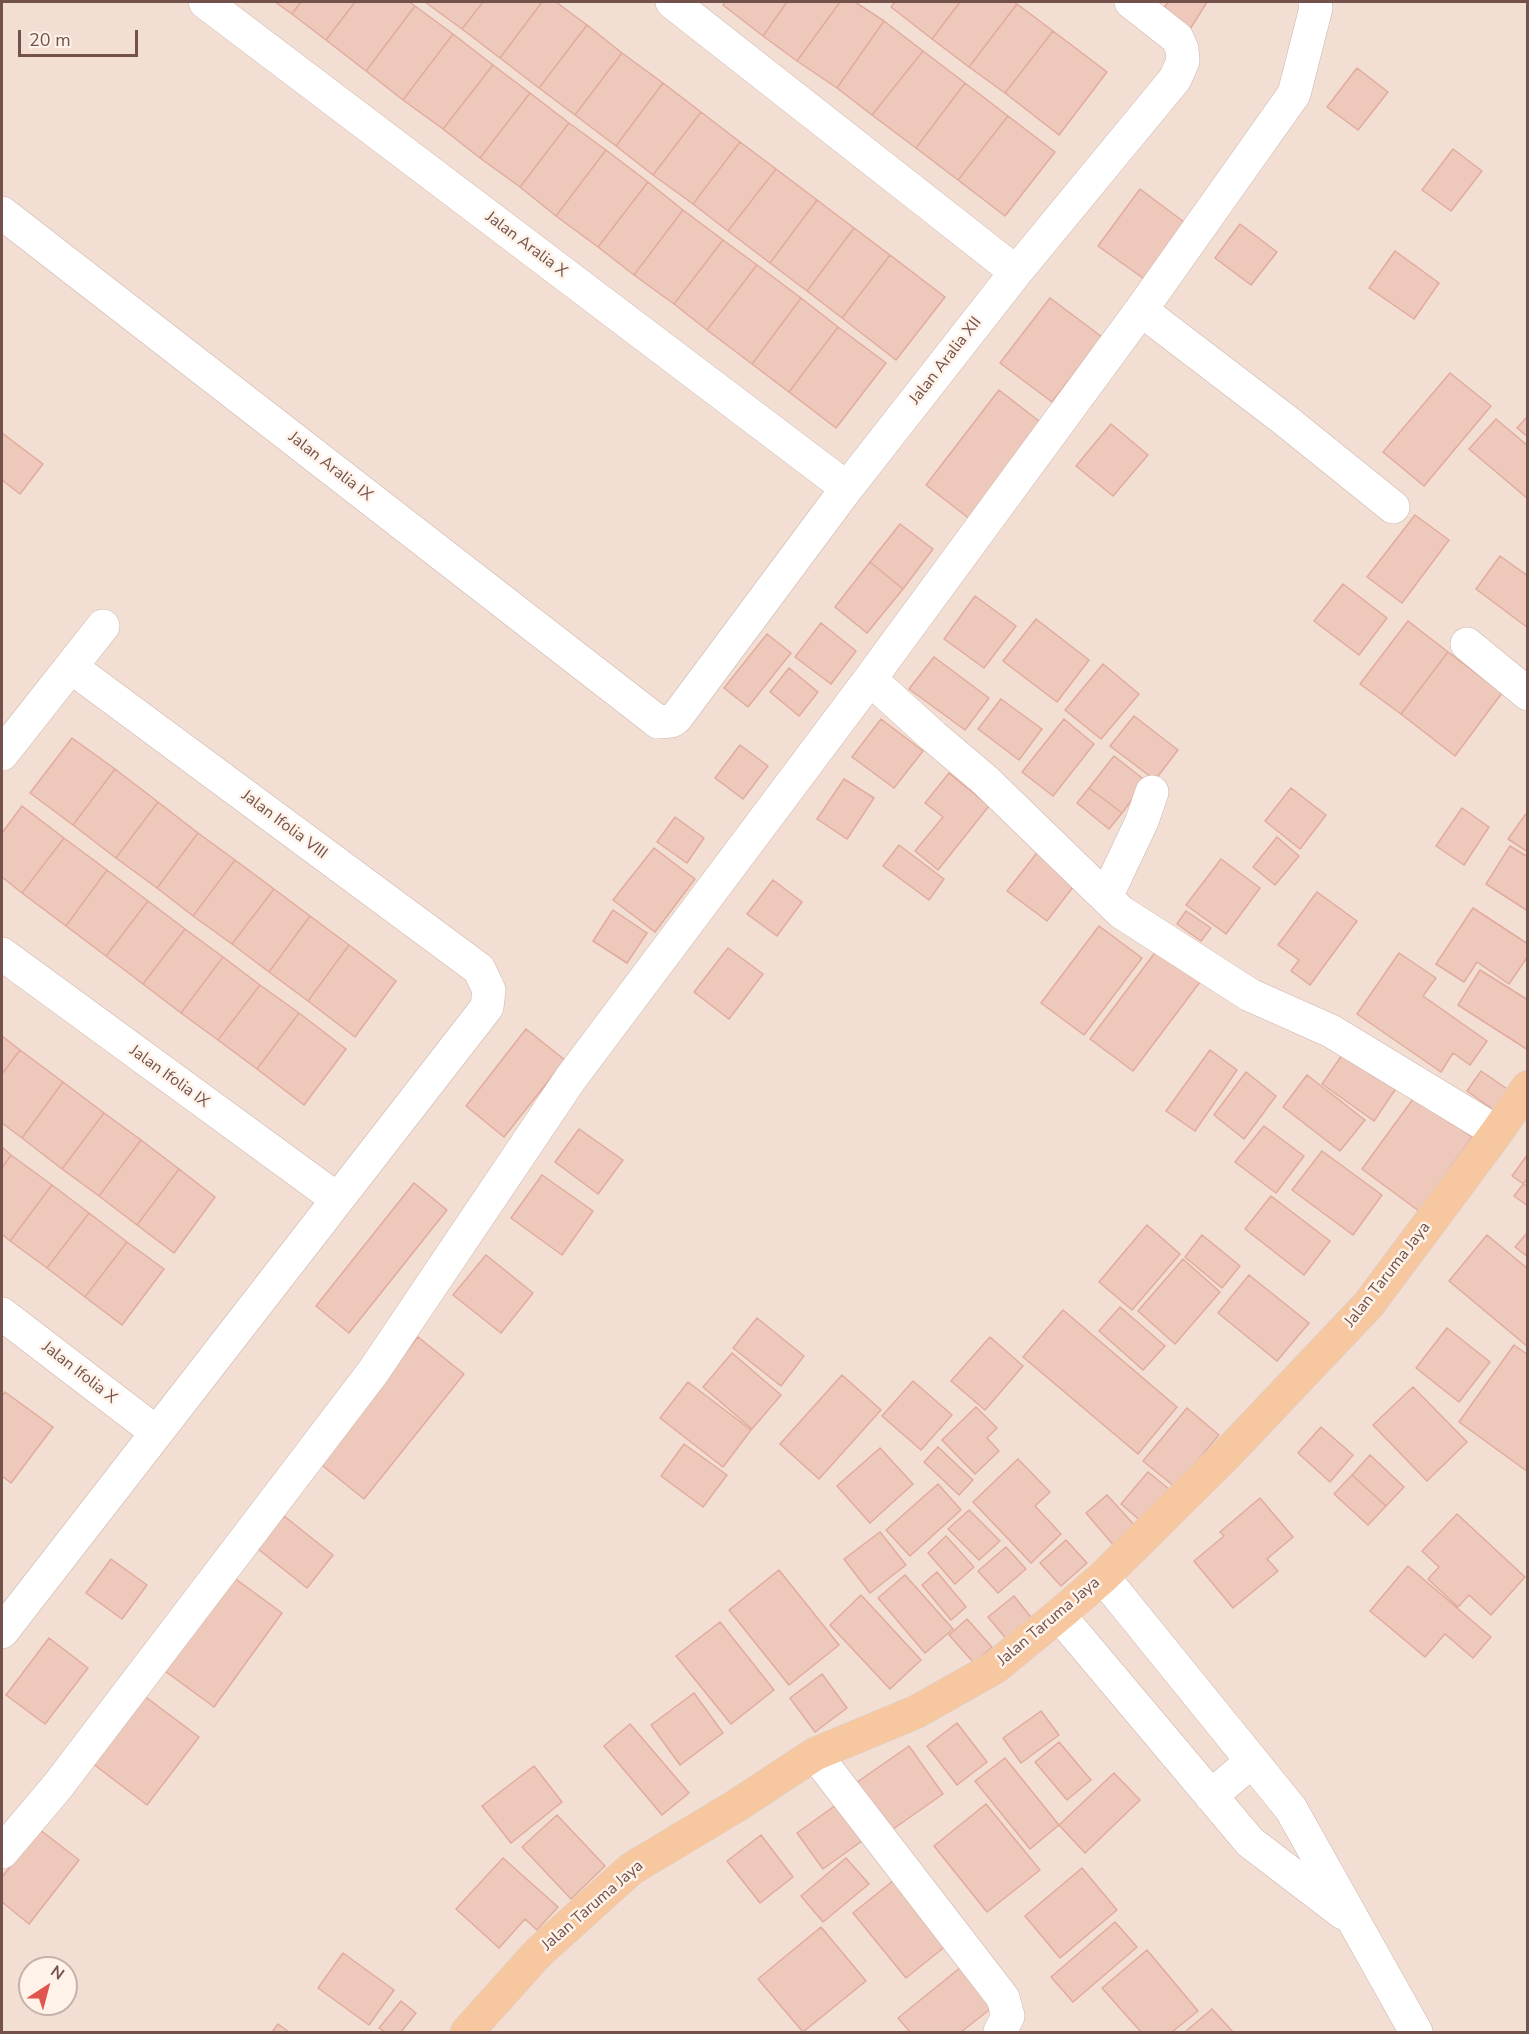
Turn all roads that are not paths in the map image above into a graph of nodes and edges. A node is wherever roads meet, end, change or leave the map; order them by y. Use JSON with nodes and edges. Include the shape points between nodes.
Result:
{"nodes":[{"id":1,"x":205,"y":2,"type":"edge"},
{"id":2,"x":672,"y":2,"type":"edge"},
{"id":3,"x":1131,"y":2,"type":"edge"},
{"id":4,"x":1315,"y":2,"type":"edge"},
{"id":5,"x":2,"y":213,"type":"edge"},
{"id":6,"x":1016,"y":273,"type":"junction"},
{"id":7,"x":1141,"y":310,"type":"junction"},
{"id":8,"x":847,"y":488,"type":"junction"},
{"id":9,"x":1393,"y":507,"type":"dead end"},
{"id":10,"x":103,"y":626,"type":"dead end"},
{"id":11,"x":1467,"y":644,"type":"dead end"},
{"id":12,"x":70,"y":667,"type":"junction"},
{"id":13,"x":870,"y":679,"type":"junction"},
{"id":14,"x":1527,"y":694,"type":"edge"},
{"id":15,"x":658,"y":722,"type":"joint"},
{"id":16,"x":2,"y":754,"type":"edge"},
{"id":17,"x":1152,"y":792,"type":"dead end"},
{"id":18,"x":1106,"y":897,"type":"junction"},
{"id":19,"x":2,"y":954,"type":"edge"},
{"id":20,"x":1516,"y":1112,"type":"edge"},
{"id":21,"x":337,"y":1199,"type":"junction"},
{"id":22,"x":2,"y":1314,"type":"edge"},
{"id":23,"x":156,"y":1432,"type":"junction"},
{"id":24,"x":1103,"y":1577,"type":"junction"},
{"id":25,"x":1059,"y":1615,"type":"junction"},
{"id":26,"x":2,"y":1632,"type":"edge"},
{"id":27,"x":815,"y":1754,"type":"junction"},
{"id":28,"x":1252,"y":1761,"type":"junction"},
{"id":29,"x":1211,"y":1796,"type":"junction"},
{"id":30,"x":2,"y":1852,"type":"edge"},
{"id":31,"x":1356,"y":1923,"type":"junction"},
{"id":32,"x":467,"y":2032,"type":"edge"},
{"id":33,"x":1000,"y":2032,"type":"edge"},
{"id":34,"x":1416,"y":2032,"type":"edge"}],
"edges":[{"from":1,"to":8,"type":"street","name":"Jalan Aralia X"},
{"from":2,"to":6,"type":"street"},
{"from":3,"to":6,"type":"street","name":"Jalan Aralia XII","via":[[1177,38],[1183,61],[1175,79]]},
{"from":4,"to":7,"type":"street","via":[[1294,94]]},
{"from":5,"to":15,"type":"street","name":"Jalan Aralia IX"},
{"from":6,"to":8,"type":"street","name":"Jalan Aralia XII"},
{"from":7,"to":9,"type":"street"},
{"from":7,"to":13,"type":"street"},
{"from":8,"to":15,"type":"street","name":"Jalan Aralia XII","via":[[676,718]]},
{"from":10,"to":12,"type":"street"},
{"from":11,"to":14,"type":"street"},
{"from":12,"to":16,"type":"street"},
{"from":12,"to":21,"type":"street","name":"Jalan Ifolia VIII","via":[[479,969],[489,990],[487,1007]]},
{"from":13,"to":18,"type":"street","via":[[985,780]]},
{"from":13,"to":30,"type":"street","via":[[571,1078],[373,1372],[57,1787]]},
{"from":17,"to":18,"type":"street"},
{"from":18,"to":20,"type":"street","via":[[1121,912],[1250,995]]},
{"from":19,"to":21,"type":"street","name":"Jalan Ifolia IX"},
{"from":20,"to":24,"type":"main road","name":"Jalan Taruma Jaya","via":[[1369,1304]]},
{"from":21,"to":23,"type":"street"},
{"from":22,"to":23,"type":"street","name":"Jalan Ifolia X"},
{"from":23,"to":26,"type":"street"},
{"from":24,"to":25,"type":"main road","name":"Jalan Taruma Jaya"},
{"from":24,"to":28,"type":"street"},
{"from":25,"to":27,"type":"main road","name":"Jalan Taruma Jaya","via":[[994,1668],[916,1712]]},
{"from":25,"to":29,"type":"street"},
{"from":27,"to":32,"type":"main road","name":"Jalan Taruma Jaya","via":[[631,1869],[538,1953]]},
{"from":27,"to":33,"type":"street","via":[[1004,1998],[1008,2016]]},
{"from":28,"to":29,"type":"street"},
{"from":28,"to":31,"type":"street","via":[[1291,1809]]},
{"from":29,"to":31,"type":"street","via":[[1250,1842]]},
{"from":31,"to":34,"type":"street"}]}
